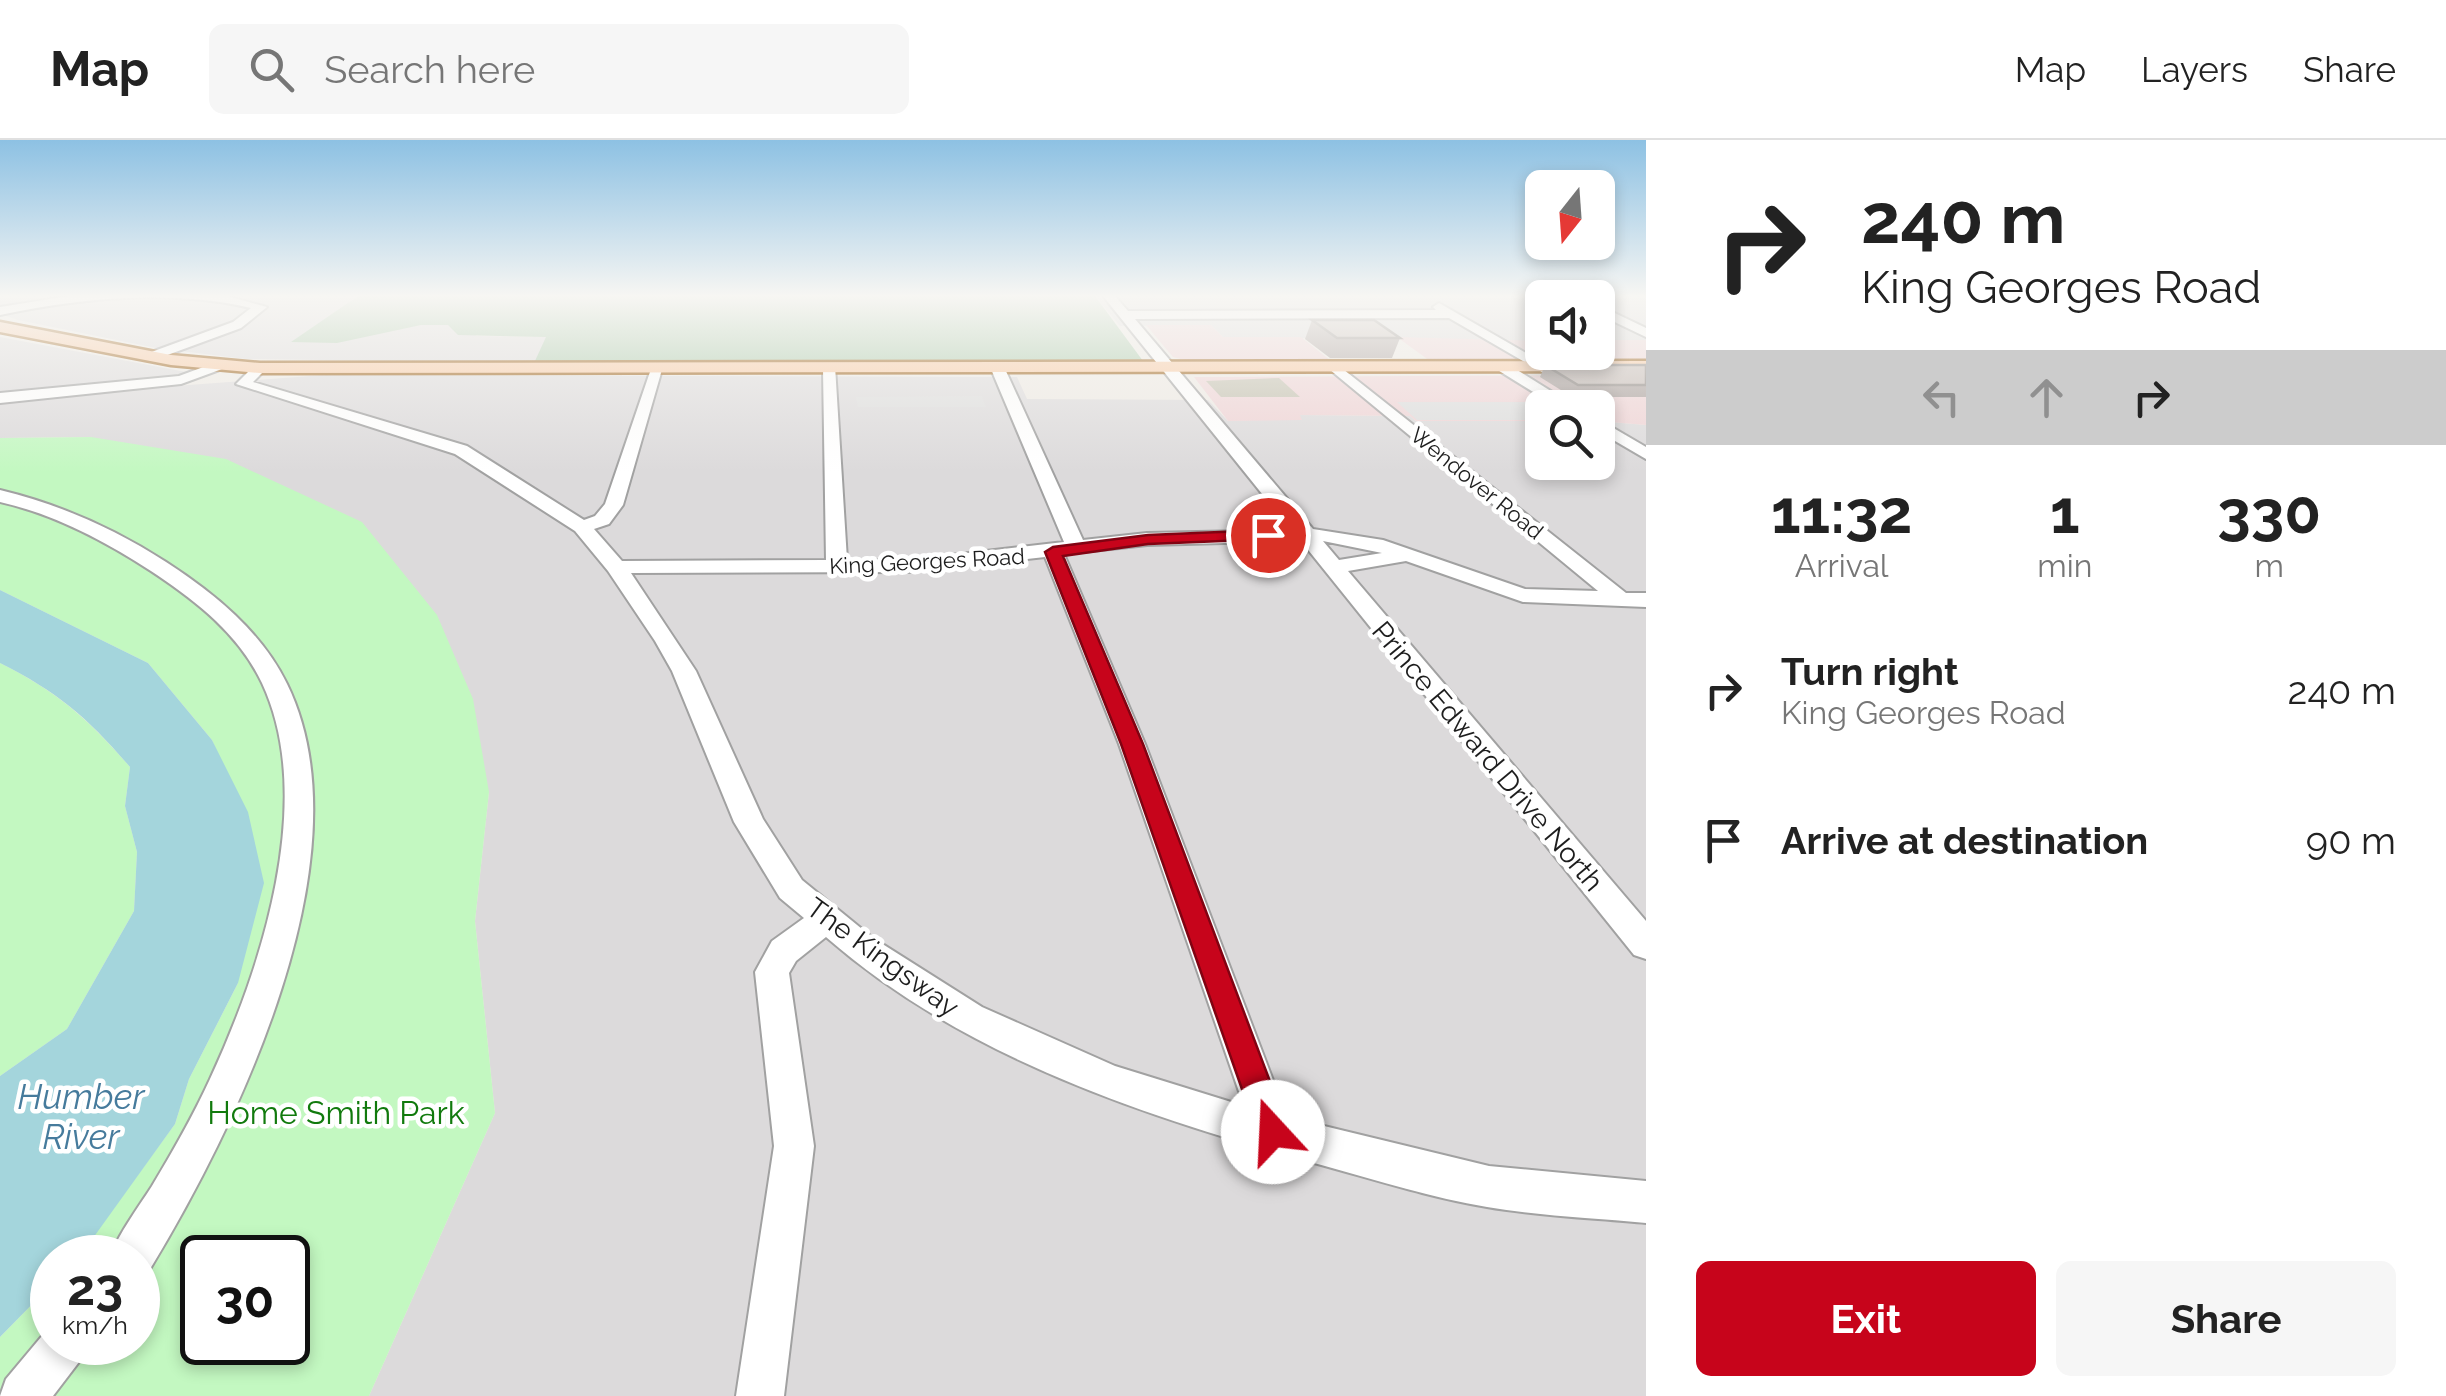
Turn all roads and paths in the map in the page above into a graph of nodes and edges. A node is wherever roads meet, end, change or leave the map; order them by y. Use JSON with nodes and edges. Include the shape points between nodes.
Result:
{"nodes":[{"id":1,"x":140,"y":355,"type":"edge"},
{"id":2,"x":158,"y":355,"type":"edge"},
{"id":3,"x":1155,"y":355,"type":"edge"},
{"id":4,"x":152,"y":357,"type":"junction"},
{"id":5,"x":217,"y":366,"type":"junction"},
{"id":6,"x":260,"y":368,"type":"junction"},
{"id":7,"x":998,"y":369,"type":"junction"},
{"id":8,"x":1166,"y":369,"type":"junction"},
{"id":9,"x":1338,"y":369,"type":"junction"},
{"id":10,"x":1506,"y":369,"type":"junction"},
{"id":11,"x":1525,"y":369,"type":"edge"},
{"id":12,"x":1615,"y":369,"type":"edge"},
{"id":13,"x":1646,"y":369,"type":"edge"},
{"id":14,"x":658,"y":370,"type":"junction"},
{"id":15,"x":830,"y":370,"type":"junction"},
{"id":16,"x":1541,"y":390,"type":"edge"},
{"id":17,"x":0,"y":398,"type":"edge"},
{"id":18,"x":1615,"y":435,"type":"edge"},
{"id":19,"x":1646,"y":454,"type":"edge"},
{"id":20,"x":0,"y":496,"type":"edge"},
{"id":21,"x":582,"y":527,"type":"junction"},
{"id":22,"x":1305,"y":535,"type":"junction"},
{"id":23,"x":1065,"y":550,"type":"junction"},
{"id":24,"x":1408,"y":555,"type":"junction"},
{"id":25,"x":616,"y":567,"type":"junction"},
{"id":26,"x":837,"y":567,"type":"junction"},
{"id":27,"x":1331,"y":567,"type":"junction"},
{"id":28,"x":687,"y":568,"type":"junction"},
{"id":29,"x":1620,"y":600,"type":"junction"},
{"id":30,"x":1646,"y":600,"type":"edge"},
{"id":31,"x":640,"y":601,"type":"junction"},
{"id":32,"x":825,"y":920,"type":"junction"},
{"id":33,"x":1646,"y":945,"type":"edge"},
{"id":34,"x":1273,"y":1132,"type":"junction"},
{"id":35,"x":1646,"y":1202,"type":"edge"},
{"id":36,"x":146,"y":1235,"type":"edge"},
{"id":37,"x":48,"y":1365,"type":"edge"},
{"id":38,"x":23,"y":1396,"type":"edge"},
{"id":39,"x":760,"y":1396,"type":"edge"}],
"edges":[{"from":1,"to":4,"type":"main road"},
{"from":2,"to":4,"type":"street"},
{"from":3,"to":8,"type":"street","name":"Prince Edward Drive North"},
{"from":4,"to":5,"type":"main road"},
{"from":5,"to":6,"type":"main road"},
{"from":5,"to":17,"type":"street","via":[[181,380]]},
{"from":6,"to":14,"type":"main road"},
{"from":6,"to":21,"type":"street","name":"The Kingsway","via":[[243,384],[444,443]]},
{"from":7,"to":8,"type":"main road"},
{"from":7,"to":15,"type":"main road"},
{"from":7,"to":23,"type":"street"},
{"from":8,"to":9,"type":"main road"},
{"from":8,"to":22,"type":"street","name":"Prince Edward Drive North"},
{"from":9,"to":10,"type":"main road"},
{"from":9,"to":29,"type":"street","name":"Wendover Road"},
{"from":10,"to":11,"type":"main road"},
{"from":10,"to":16,"type":"street"},
{"from":12,"to":13,"type":"main road"},
{"from":14,"to":15,"type":"main road"},
{"from":14,"to":21,"type":"street","via":[[614,505],[602,520]]},
{"from":15,"to":26,"type":"street"},
{"from":18,"to":19,"type":"street"},
{"from":20,"to":36,"type":"street","via":[[78,521],[202,596],[273,678],[297,753],[300,837],[259,1002],[208,1132]]},
{"from":21,"to":25,"type":"street","name":"The Kingsway"},
{"from":22,"to":23,"type":"street","name":"King Georges Road"},
{"from":22,"to":24,"type":"street","name":"King Georges Road","via":[[1349,538]]},
{"from":22,"to":27,"type":"street","name":"Prince Edward Drive North"},
{"from":23,"to":26,"type":"street","name":"King Georges Road"},
{"from":23,"to":34,"type":"street"},
{"from":24,"to":27,"type":"street"},
{"from":24,"to":29,"type":"street","name":"King Georges Road","via":[[1524,595]]},
{"from":25,"to":28,"type":"street","name":"King Georges Road"},
{"from":25,"to":31,"type":"street","name":"The Kingsway"},
{"from":26,"to":28,"type":"street","name":"King Georges Road"},
{"from":27,"to":33,"type":"street","name":"Prince Edward Drive North"},
{"from":28,"to":31,"type":"street","via":[[655,581]]},
{"from":29,"to":30,"type":"street","name":"King Georges Road"},
{"from":31,"to":32,"type":"street","name":"The Kingsway","via":[[684,670],[767,856]]},
{"from":32,"to":34,"type":"street","name":"The Kingsway","via":[[909,982],[1042,1055]]},
{"from":32,"to":39,"type":"street","via":[[784,951],[772,972],[794,1146]]},
{"from":34,"to":35,"type":"street","name":"The Kingsway","via":[[1489,1187]]},
{"from":37,"to":38,"type":"street"}]}
